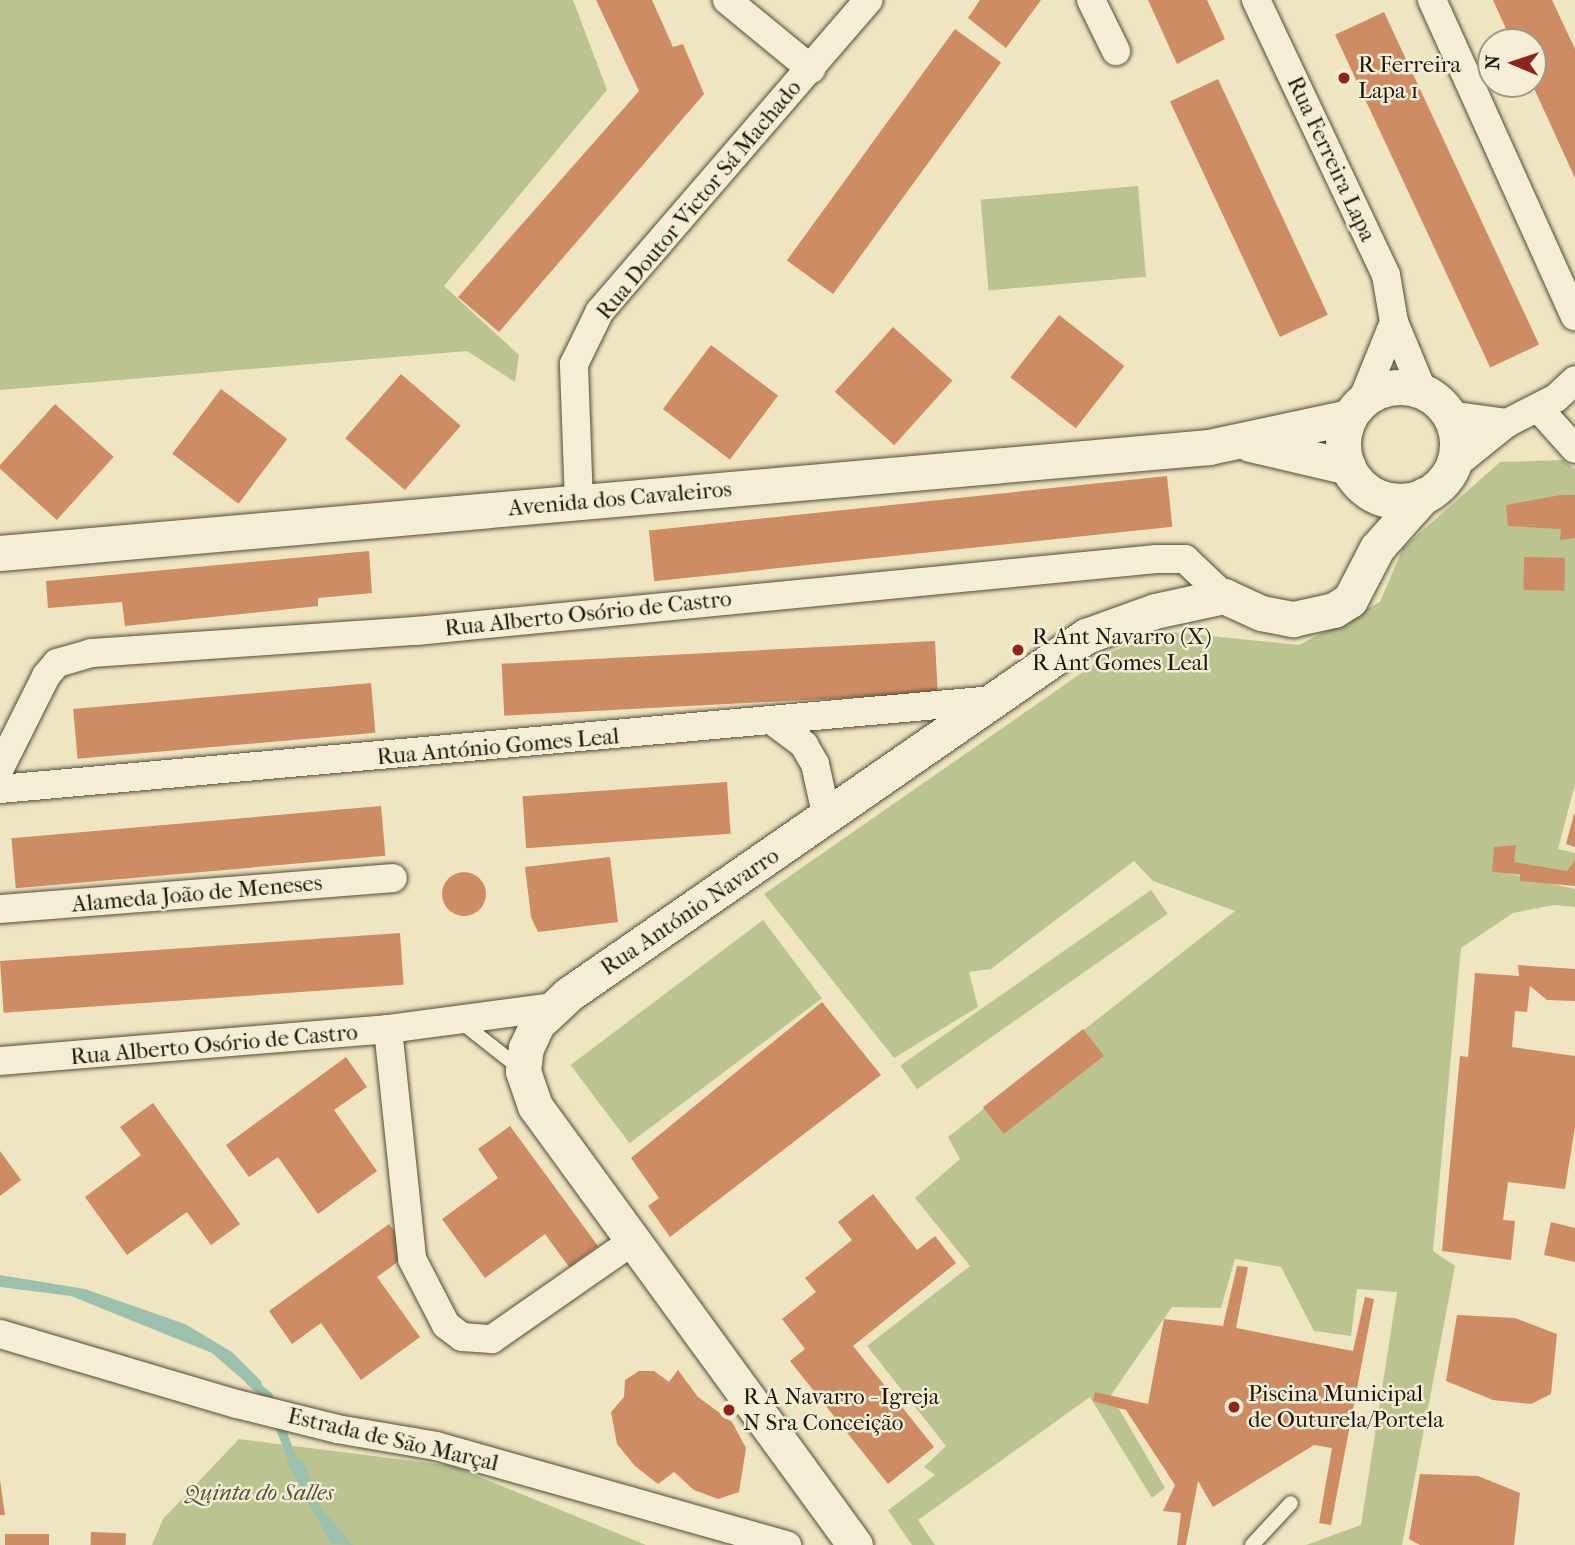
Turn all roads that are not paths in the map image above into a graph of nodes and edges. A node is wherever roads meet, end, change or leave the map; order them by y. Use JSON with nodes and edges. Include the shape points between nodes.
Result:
{"nodes":[{"id":1,"x":727,"y":0,"type":"edge"},
{"id":2,"x":868,"y":0,"type":"edge"},
{"id":3,"x":1091,"y":0,"type":"edge"},
{"id":4,"x":1256,"y":0,"type":"edge"},
{"id":5,"x":1432,"y":0,"type":"edge"},
{"id":6,"x":1116,"y":51,"type":"dead end"},
{"id":7,"x":811,"y":69,"type":"junction"},
{"id":8,"x":1575,"y":316,"type":"edge"},
{"id":9,"x":1394,"y":322,"type":"junction"},
{"id":10,"x":1562,"y":397,"type":"edge"},
{"id":11,"x":1436,"y":403,"type":"junction"},
{"id":12,"x":1355,"y":409,"type":"junction"},
{"id":13,"x":1507,"y":423,"type":"junction"},
{"id":14,"x":1240,"y":442,"type":"junction"},
{"id":15,"x":1575,"y":449,"type":"edge"},
{"id":16,"x":1348,"y":467,"type":"junction"},
{"id":17,"x":1451,"y":468,"type":"junction"},
{"id":18,"x":1371,"y":493,"type":"junction"},
{"id":19,"x":1424,"y":495,"type":"junction"},
{"id":20,"x":579,"y":503,"type":"junction"},
{"id":21,"x":1377,"y":548,"type":"junction"},
{"id":22,"x":0,"y":553,"type":"edge"},
{"id":23,"x":1224,"y":597,"type":"junction"},
{"id":24,"x":996,"y":700,"type":"junction"},
{"id":25,"x":774,"y":722,"type":"junction"},
{"id":26,"x":0,"y":768,"type":"edge"},
{"id":27,"x":0,"y":789,"type":"edge"},
{"id":28,"x":827,"y":818,"type":"junction"},
{"id":29,"x":393,"y":878,"type":"dead end"},
{"id":30,"x":0,"y":909,"type":"edge"},
{"id":31,"x":552,"y":1007,"type":"junction"},
{"id":32,"x":460,"y":1021,"type":"junction"},
{"id":33,"x":388,"y":1030,"type":"junction"},
{"id":34,"x":0,"y":1061,"type":"edge"},
{"id":35,"x":523,"y":1071,"type":"junction"},
{"id":36,"x":633,"y":1241,"type":"junction"},
{"id":37,"x":0,"y":1334,"type":"edge"},
{"id":38,"x":1291,"y":1503,"type":"dead end"},
{"id":39,"x":787,"y":1545,"type":"edge"},
{"id":40,"x":855,"y":1545,"type":"edge"},
{"id":41,"x":1252,"y":1545,"type":"edge"}],
"edges":[{"from":1,"to":7,"type":"street"},
{"from":2,"to":7,"type":"street","name":"Rua Doutor Victor Sá Machado"},
{"from":3,"to":6,"type":"street"},
{"from":4,"to":9,"type":"street","name":"Rua Ferreira Lapa","via":[[1386,275]]},
{"from":5,"to":8,"type":"street"},
{"from":7,"to":20,"type":"street","name":"Rua Doutor Victor Sá Machado","via":[[600,310],[574,364]]},
{"from":9,"to":11,"type":"street","name":"Rua Ferreira Lapa"},
{"from":9,"to":12,"type":"street"},
{"from":10,"to":13,"type":"street"},
{"from":10,"to":15,"type":"street"},
{"from":11,"to":12,"type":"street","via":[[1391,387]]},
{"from":11,"to":13,"type":"street"},
{"from":11,"to":17,"type":"street","via":[[1456,432]]},
{"from":12,"to":14,"type":"street","name":"Avenida dos Cavaleiros"},
{"from":12,"to":16,"type":"street","via":[[1343,450]]},
{"from":13,"to":17,"type":"street"},
{"from":14,"to":16,"type":"street","name":"Avenida dos Cavaleiros"},
{"from":14,"to":20,"type":"street","name":"Avenida dos Cavaleiros"},
{"from":16,"to":18,"type":"street"},
{"from":17,"to":19,"type":"street"},
{"from":18,"to":19,"type":"street","via":[[1388,500]]},
{"from":18,"to":21,"type":"street"},
{"from":19,"to":21,"type":"street"},
{"from":20,"to":22,"type":"street","name":"Avenida dos Cavaleiros"},
{"from":21,"to":23,"type":"street","via":[[1349,600],[1314,617],[1293,619],[1261,613]]},
{"from":23,"to":24,"type":"street","name":"Rua António Navarro","via":[[1155,611],[1086,636]]},
{"from":23,"to":26,"type":"street","name":"Rua Alberto Osório de Castro","via":[[1185,559],[1157,559],[416,631],[91,653],[57,663],[46,676]]},
{"from":24,"to":25,"type":"street","name":"Rua António Gomes Leal"},
{"from":24,"to":28,"type":"street","name":"Rua António Navarro"},
{"from":25,"to":27,"type":"street","name":"Rua António Gomes Leal"},
{"from":25,"to":28,"type":"street","via":[[804,745],[815,764]]},
{"from":28,"to":31,"type":"street","name":"Rua António Navarro"},
{"from":29,"to":30,"type":"street","name":"Alameda João de Meneses"},
{"from":31,"to":32,"type":"street","name":"Rua Alberto Osório de Castro"},
{"from":31,"to":35,"type":"street","name":"Rua António Navarro","via":[[537,1024],[526,1048]]},
{"from":32,"to":33,"type":"street","name":"Rua Alberto Osório de Castro"},
{"from":32,"to":35,"type":"lane"},
{"from":33,"to":34,"type":"street","name":"Rua Alberto Osório de Castro"},
{"from":33,"to":36,"type":"street","via":[[412,1259],[446,1325],[462,1337],[492,1339]]},
{"from":35,"to":36,"type":"street","via":[[535,1105]]},
{"from":36,"to":40,"type":"street"},
{"from":37,"to":39,"type":"street","name":"Estrada de São Marçal","via":[[237,1404],[337,1429],[436,1446]]},
{"from":38,"to":41,"type":"lane"}]}
